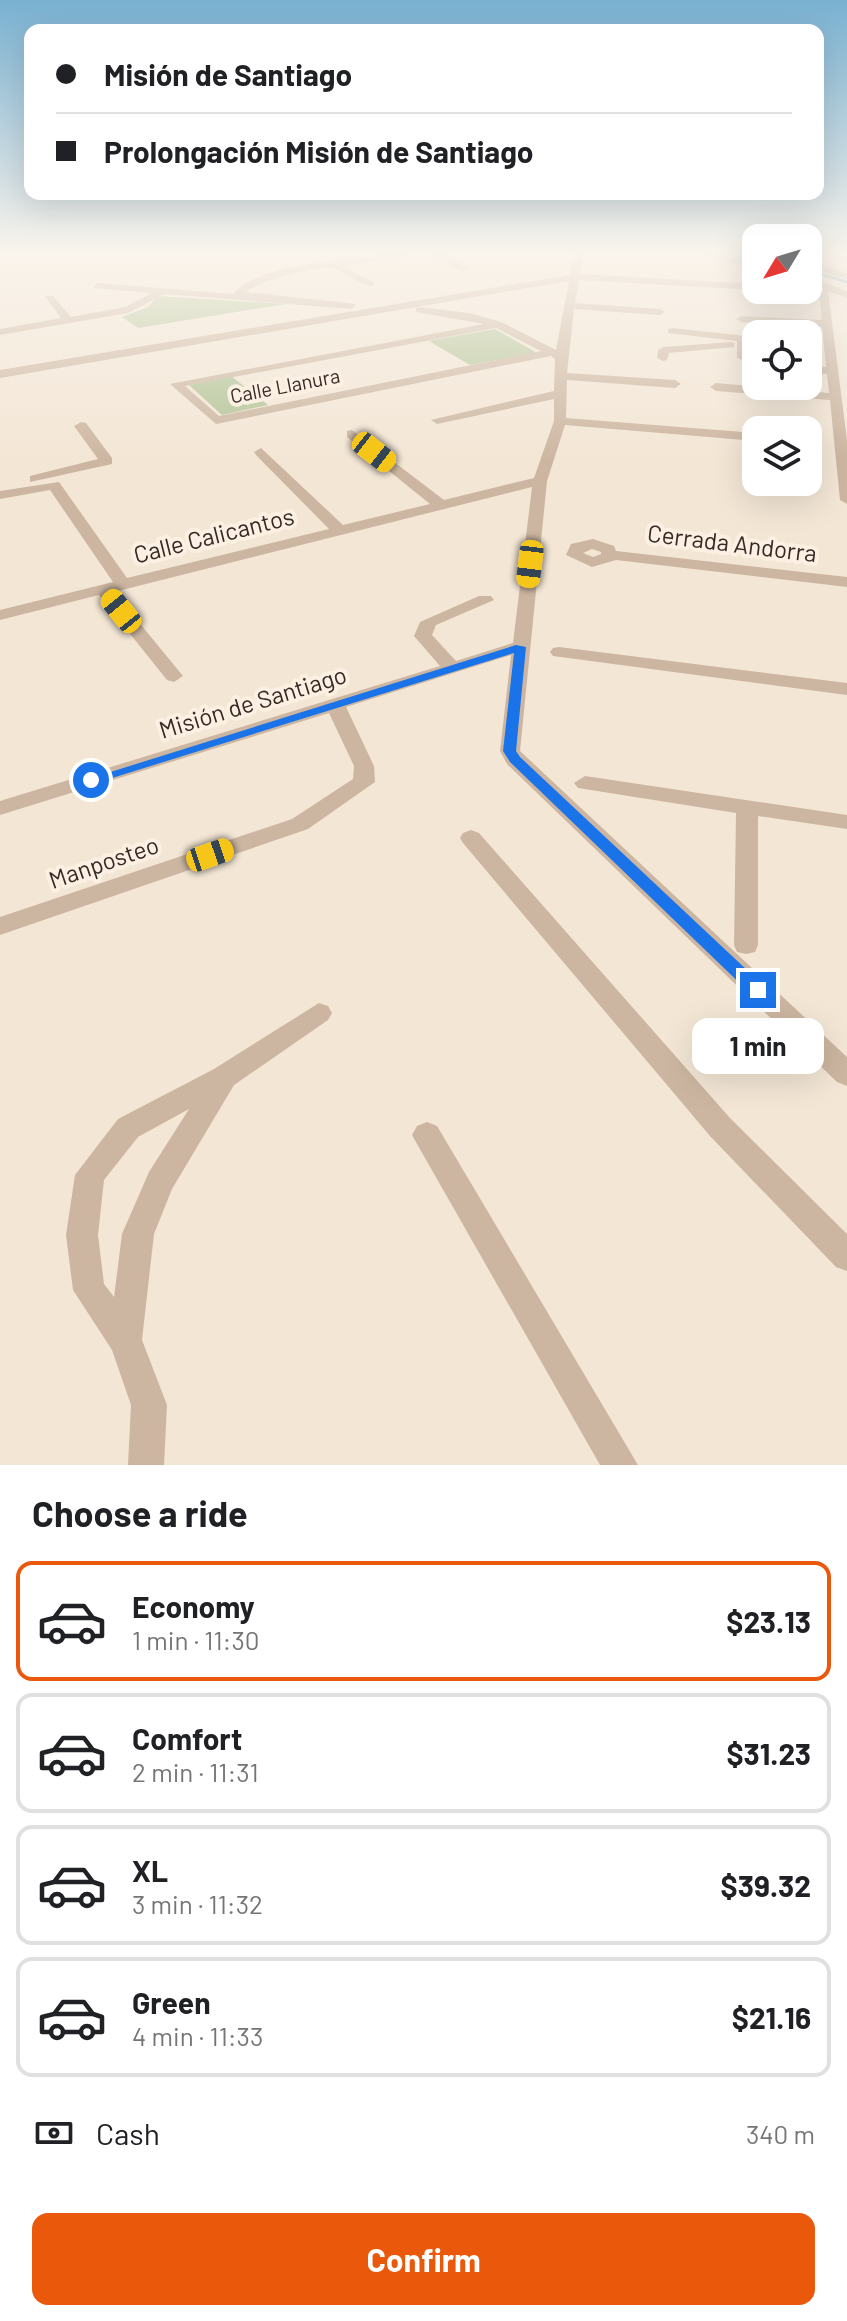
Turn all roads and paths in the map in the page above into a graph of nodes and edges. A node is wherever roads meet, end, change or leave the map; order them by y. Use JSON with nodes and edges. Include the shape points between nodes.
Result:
{"nodes":[{"id":1,"x":35,"y":323,"type":"edge"},
{"id":2,"x":295,"y":323,"type":"edge"},
{"id":3,"x":566,"y":323,"type":"edge"},
{"id":4,"x":816,"y":323,"type":"edge"},
{"id":5,"x":497,"y":324,"type":"joint"},
{"id":6,"x":827,"y":324,"type":"joint"},
{"id":7,"x":0,"y":329,"type":"edge"},
{"id":8,"x":672,"y":331,"type":"dead end"},
{"id":9,"x":742,"y":338,"type":"edge"},
{"id":10,"x":742,"y":344,"type":"joint"},
{"id":11,"x":555,"y":355,"type":"junction"},
{"id":12,"x":742,"y":356,"type":"edge"},
{"id":13,"x":663,"y":358,"type":"dead end"},
{"id":14,"x":847,"y":364,"type":"edge"},
{"id":15,"x":832,"y":366,"type":"junction"},
{"id":16,"x":822,"y":367,"type":"edge"},
{"id":17,"x":847,"y":371,"type":"edge"},
{"id":18,"x":0,"y":374,"type":"edge"},
{"id":19,"x":563,"y":376,"type":"junction"},
{"id":20,"x":675,"y":384,"type":"dead end"},
{"id":21,"x":716,"y":387,"type":"dead end"},
{"id":22,"x":558,"y":394,"type":"junction"},
{"id":23,"x":835,"y":397,"type":"junction"},
{"id":24,"x":437,"y":420,"type":"dead end"},
{"id":25,"x":560,"y":421,"type":"junction"},
{"id":26,"x":842,"y":421,"type":"edge"},
{"id":27,"x":81,"y":426,"type":"dead end"},
{"id":28,"x":352,"y":434,"type":"dead end"},
{"id":29,"x":742,"y":436,"type":"edge"},
{"id":30,"x":261,"y":452,"type":"dead end"},
{"id":31,"x":540,"y":481,"type":"junction"},
{"id":32,"x":0,"y":486,"type":"edge"},
{"id":33,"x":0,"y":495,"type":"edge"},
{"id":34,"x":847,"y":500,"type":"edge"},
{"id":35,"x":440,"y":504,"type":"junction"},
{"id":36,"x":339,"y":530,"type":"junction"},
{"id":37,"x":612,"y":555,"type":"dead end"},
{"id":38,"x":847,"y":582,"type":"edge"},
{"id":39,"x":122,"y":583,"type":"junction"},
{"id":40,"x":103,"y":589,"type":"junction"},
{"id":41,"x":485,"y":600,"type":"dead end"},
{"id":42,"x":0,"y":615,"type":"edge"},
{"id":43,"x":520,"y":647,"type":"junction"},
{"id":44,"x":559,"y":652,"type":"dead end"},
{"id":45,"x":452,"y":668,"type":"junction"},
{"id":46,"x":174,"y":676,"type":"dead end"},
{"id":47,"x":847,"y":689,"type":"edge"},
{"id":48,"x":335,"y":705,"type":"junction"},
{"id":49,"x":585,"y":783,"type":"dead end"},
{"id":50,"x":747,"y":806,"type":"junction"},
{"id":51,"x":0,"y":808,"type":"edge"},
{"id":52,"x":847,"y":822,"type":"edge"},
{"id":53,"x":471,"y":838,"type":"dead end"},
{"id":54,"x":0,"y":926,"type":"edge"},
{"id":55,"x":746,"y":945,"type":"dead end"},
{"id":56,"x":319,"y":1013,"type":"dead end"},
{"id":57,"x":847,"y":1074,"type":"edge"},
{"id":58,"x":224,"y":1077,"type":"junction"},
{"id":59,"x":427,"y":1135,"type":"dead end"},
{"id":60,"x":847,"y":1256,"type":"edge"},
{"id":61,"x":125,"y":1340,"type":"junction"},
{"id":62,"x":146,"y":1465,"type":"edge"},
{"id":63,"x":620,"y":1465,"type":"edge"}],
"edges":[{"from":1,"to":7,"type":"street"},
{"from":2,"to":18,"type":"street"},
{"from":3,"to":11,"type":"street"},
{"from":4,"to":6,"type":"street"},
{"from":5,"to":11,"type":"street"},
{"from":5,"to":11,"type":"street","name":"Calle Llanura","via":[[176,384],[216,420]]},
{"from":6,"to":15,"type":"street"},
{"from":8,"to":9,"type":"street"},
{"from":10,"to":12,"type":"street"},
{"from":10,"to":13,"type":"street","via":[[664,350]]},
{"from":11,"to":19,"type":"street"},
{"from":14,"to":15,"type":"street"},
{"from":15,"to":16,"type":"street"},
{"from":15,"to":17,"type":"street"},
{"from":15,"to":23,"type":"street"},
{"from":19,"to":20,"type":"street"},
{"from":19,"to":22,"type":"street"},
{"from":21,"to":23,"type":"street"},
{"from":22,"to":24,"type":"street"},
{"from":22,"to":25,"type":"street"},
{"from":23,"to":26,"type":"street"},
{"from":25,"to":29,"type":"street"},
{"from":25,"to":31,"type":"street"},
{"from":26,"to":34,"type":"street"},
{"from":27,"to":32,"type":"street","via":[[107,461]]},
{"from":28,"to":35,"type":"street"},
{"from":30,"to":36,"type":"street"},
{"from":31,"to":35,"type":"street","name":"Calle Calicantos"},
{"from":31,"to":43,"type":"street"},
{"from":33,"to":39,"type":"street","via":[[54,485]]},
{"from":35,"to":36,"type":"street","name":"Calle Calicantos"},
{"from":36,"to":39,"type":"street","name":"Calle Calicantos"},
{"from":37,"to":38,"type":"street","name":"Cerrada Andorra"},
{"from":39,"to":40,"type":"street","name":"Calle Calicantos"},
{"from":40,"to":42,"type":"street","name":"Calle Calicantos"},
{"from":40,"to":46,"type":"street"},
{"from":41,"to":45,"type":"street","via":[[429,622],[423,636]]},
{"from":43,"to":45,"type":"street","name":"Misión de Santiago"},
{"from":43,"to":57,"type":"street","via":[[510,751],[514,759]]},
{"from":44,"to":47,"type":"street"},
{"from":45,"to":48,"type":"street","name":"Misión de Santiago"},
{"from":48,"to":51,"type":"street","name":"Misión de Santiago"},
{"from":48,"to":54,"type":"street","name":"Manposteo","via":[[364,766],[364,782],[344,796],[300,824]]},
{"from":49,"to":50,"type":"street"},
{"from":50,"to":52,"type":"street"},
{"from":50,"to":55,"type":"street"},
{"from":53,"to":60,"type":"street","via":[[720,1127]]},
{"from":56,"to":58,"type":"street"},
{"from":58,"to":61,"type":"street","via":[[167,1170],[138,1234]]},
{"from":58,"to":61,"type":"street","via":[[128,1128],[90,1175],[82,1235],[89,1290]]},
{"from":59,"to":63,"type":"street"},
{"from":61,"to":62,"type":"street","via":[[149,1405]]}]}
